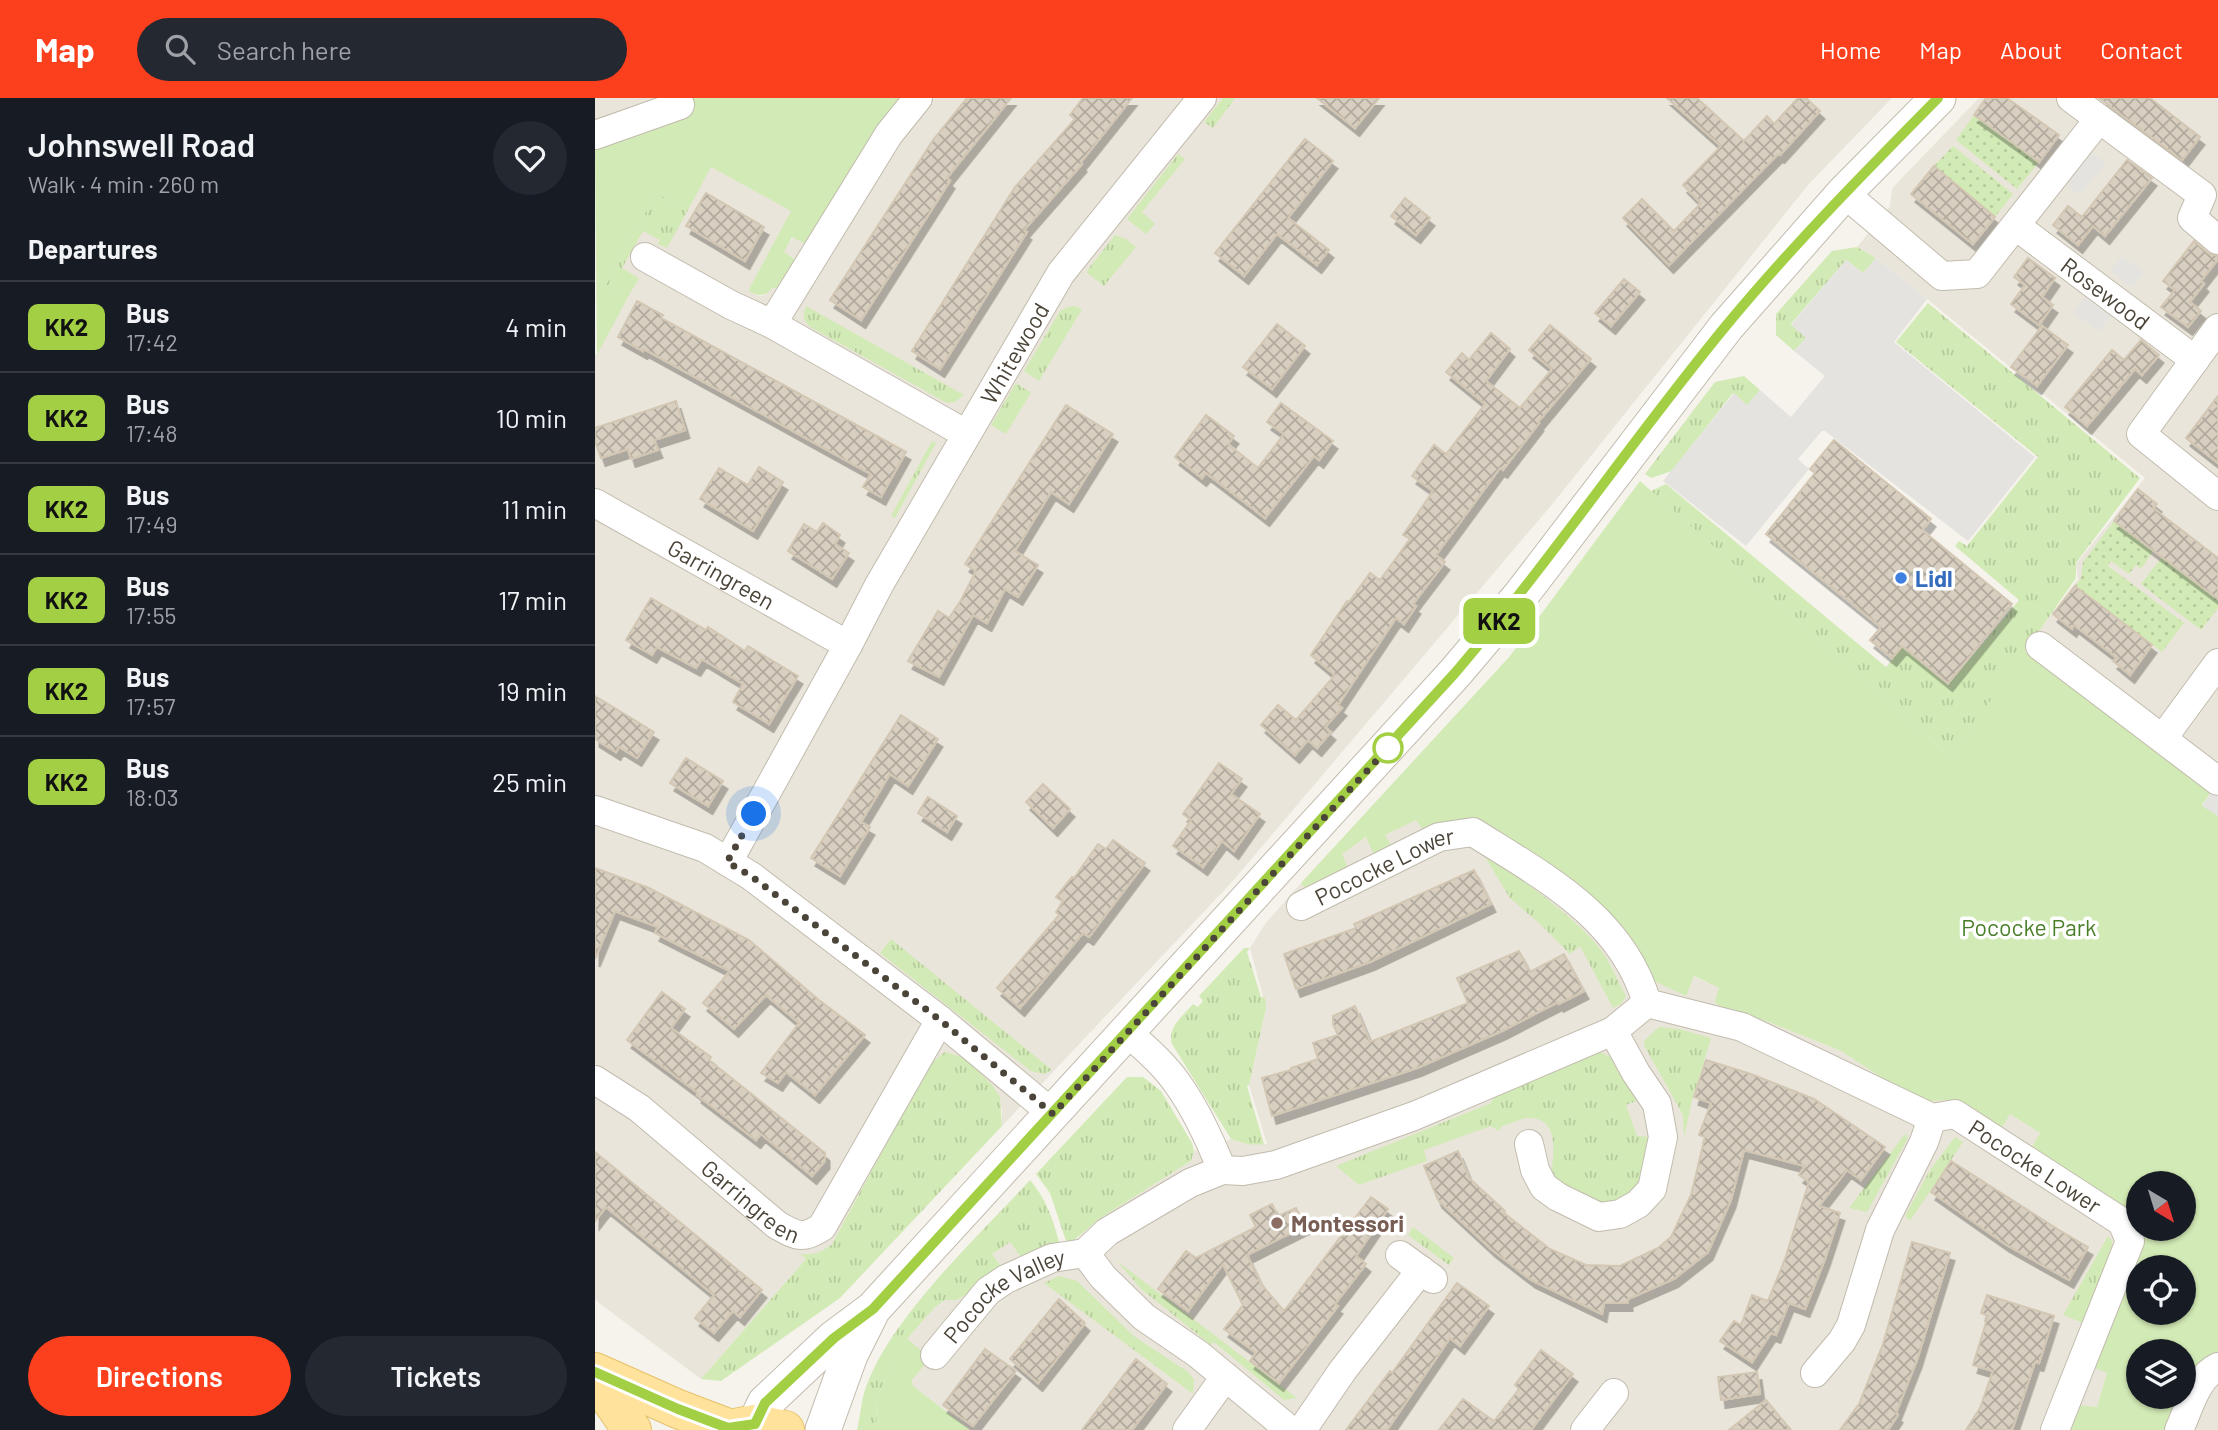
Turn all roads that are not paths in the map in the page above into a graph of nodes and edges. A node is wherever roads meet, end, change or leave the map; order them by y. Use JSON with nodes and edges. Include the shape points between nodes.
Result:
{"nodes":[{"id":1,"x":918,"y":98,"type":"edge"},
{"id":2,"x":1202,"y":98,"type":"edge"},
{"id":3,"x":1938,"y":98,"type":"edge"},
{"id":4,"x":2071,"y":98,"type":"edge"},
{"id":5,"x":680,"y":104,"type":"dead end"},
{"id":6,"x":2099,"y":118,"type":"junction"},
{"id":7,"x":595,"y":135,"type":"edge"},
{"id":8,"x":1844,"y":193,"type":"junction"},
{"id":9,"x":2016,"y":226,"type":"junction"},
{"id":10,"x":2218,"y":240,"type":"edge"},
{"id":11,"x":645,"y":257,"type":"dead end"},
{"id":12,"x":772,"y":324,"type":"junction"},
{"id":13,"x":2218,"y":328,"type":"edge"},
{"id":14,"x":2195,"y":360,"type":"junction"},
{"id":15,"x":966,"y":434,"type":"junction"},
{"id":16,"x":2218,"y":496,"type":"edge"},
{"id":17,"x":595,"y":503,"type":"edge"},
{"id":18,"x":848,"y":645,"type":"junction"},
{"id":19,"x":2040,"y":646,"type":"dead end"},
{"id":20,"x":2218,"y":663,"type":"edge"},
{"id":21,"x":2163,"y":738,"type":"junction"},
{"id":22,"x":2218,"y":781,"type":"edge"},
{"id":23,"x":595,"y":810,"type":"edge"},
{"id":24,"x":727,"y":862,"type":"junction"},
{"id":25,"x":1301,"y":906,"type":"dead end"},
{"id":26,"x":1647,"y":1003,"type":"junction"},
{"id":27,"x":940,"y":1020,"type":"junction"},
{"id":28,"x":1613,"y":1031,"type":"junction"},
{"id":29,"x":1128,"y":1033,"type":"junction"},
{"id":30,"x":595,"y":1080,"type":"edge"},
{"id":31,"x":1053,"y":1114,"type":"junction"},
{"id":32,"x":1933,"y":1118,"type":"junction"},
{"id":33,"x":1529,"y":1144,"type":"dead end"},
{"id":34,"x":1222,"y":1170,"type":"junction"},
{"id":35,"x":1085,"y":1253,"type":"junction"},
{"id":36,"x":1418,"y":1268,"type":"dead end"},
{"id":37,"x":873,"y":1309,"type":"junction"},
{"id":38,"x":935,"y":1355,"type":"dead end"},
{"id":39,"x":2218,"y":1367,"type":"edge"},
{"id":40,"x":1815,"y":1373,"type":"dead end"},
{"id":41,"x":595,"y":1375,"type":"edge"},
{"id":42,"x":1226,"y":1377,"type":"junction"},
{"id":43,"x":1612,"y":1407,"type":"dead end"},
{"id":44,"x":749,"y":1428,"type":"edge"},
{"id":45,"x":632,"y":1430,"type":"edge"},
{"id":46,"x":823,"y":1430,"type":"edge"},
{"id":47,"x":1187,"y":1430,"type":"edge"},
{"id":48,"x":1290,"y":1430,"type":"edge"},
{"id":49,"x":1302,"y":1430,"type":"edge"},
{"id":50,"x":1585,"y":1430,"type":"edge"},
{"id":51,"x":2055,"y":1430,"type":"edge"},
{"id":52,"x":2179,"y":1430,"type":"edge"}],
"edges":[{"from":1,"to":12,"type":"street","via":[[890,134]]},
{"from":2,"to":15,"type":"street","name":"Whitewood","via":[[1061,273]]},
{"from":3,"to":8,"type":"street"},
{"from":4,"to":6,"type":"street"},
{"from":5,"to":7,"type":"street"},
{"from":6,"to":9,"type":"street"},
{"from":6,"to":10,"type":"street","via":[[2202,195],[2192,218]]},
{"from":8,"to":9,"type":"street","via":[[1942,276],[1977,274]]},
{"from":8,"to":29,"type":"street","via":[[1726,327],[1521,595],[1460,667]]},
{"from":9,"to":14,"type":"street","name":"Rosewood"},
{"from":11,"to":12,"type":"street"},
{"from":12,"to":15,"type":"street"},
{"from":13,"to":14,"type":"street"},
{"from":14,"to":16,"type":"street","via":[[2141,434]]},
{"from":15,"to":18,"type":"street"},
{"from":17,"to":18,"type":"street","name":"Garringreen"},
{"from":18,"to":24,"type":"street"},
{"from":19,"to":21,"type":"street"},
{"from":20,"to":21,"type":"street"},
{"from":21,"to":22,"type":"street"},
{"from":23,"to":24,"type":"street","via":[[705,848]]},
{"from":24,"to":27,"type":"street"},
{"from":25,"to":26,"type":"street","name":"Pococke Lower","via":[[1439,837],[1473,832],[1577,901],[1615,937]]},
{"from":26,"to":28,"type":"street"},
{"from":26,"to":32,"type":"street","name":"Pococke Lower","via":[[1742,1027]]},
{"from":27,"to":30,"type":"street","name":"Garringreen","via":[[822,1227],[808,1236],[777,1225],[639,1108]]},
{"from":27,"to":31,"type":"street"},
{"from":28,"to":33,"type":"street","via":[[1657,1104],[1663,1137],[1652,1189],[1620,1214],[1599,1217],[1545,1187]]},
{"from":28,"to":34,"type":"street","via":[[1414,1116],[1314,1152],[1276,1165]]},
{"from":29,"to":31,"type":"street"},
{"from":29,"to":34,"type":"street","via":[[1179,1085]]},
{"from":31,"to":37,"type":"street"},
{"from":32,"to":40,"type":"street","via":[[1880,1230],[1851,1325]]},
{"from":32,"to":51,"type":"street","name":"Pococke Lower","via":[[1955,1114],[2122,1222],[2130,1241]]},
{"from":34,"to":35,"type":"street","name":"Pococke Valley","via":[[1190,1183],[1107,1232]]},
{"from":35,"to":38,"type":"street","name":"Pococke Valley","via":[[1052,1258],[988,1291]]},
{"from":35,"to":42,"type":"street","name":"Pococke Valley","via":[[1144,1317]]},
{"from":36,"to":49,"type":"street"},
{"from":37,"to":44,"type":"street","via":[[834,1338],[765,1403]]},
{"from":37,"to":46,"type":"street","via":[[850,1355]]},
{"from":39,"to":52,"type":"street","via":[[2202,1379]]},
{"from":41,"to":44,"type":"main road","via":[[678,1409]]},
{"from":41,"to":45,"type":"main road"},
{"from":42,"to":47,"type":"street"},
{"from":42,"to":48,"type":"street","name":"Pococke Valley"},
{"from":43,"to":50,"type":"street"}]}
